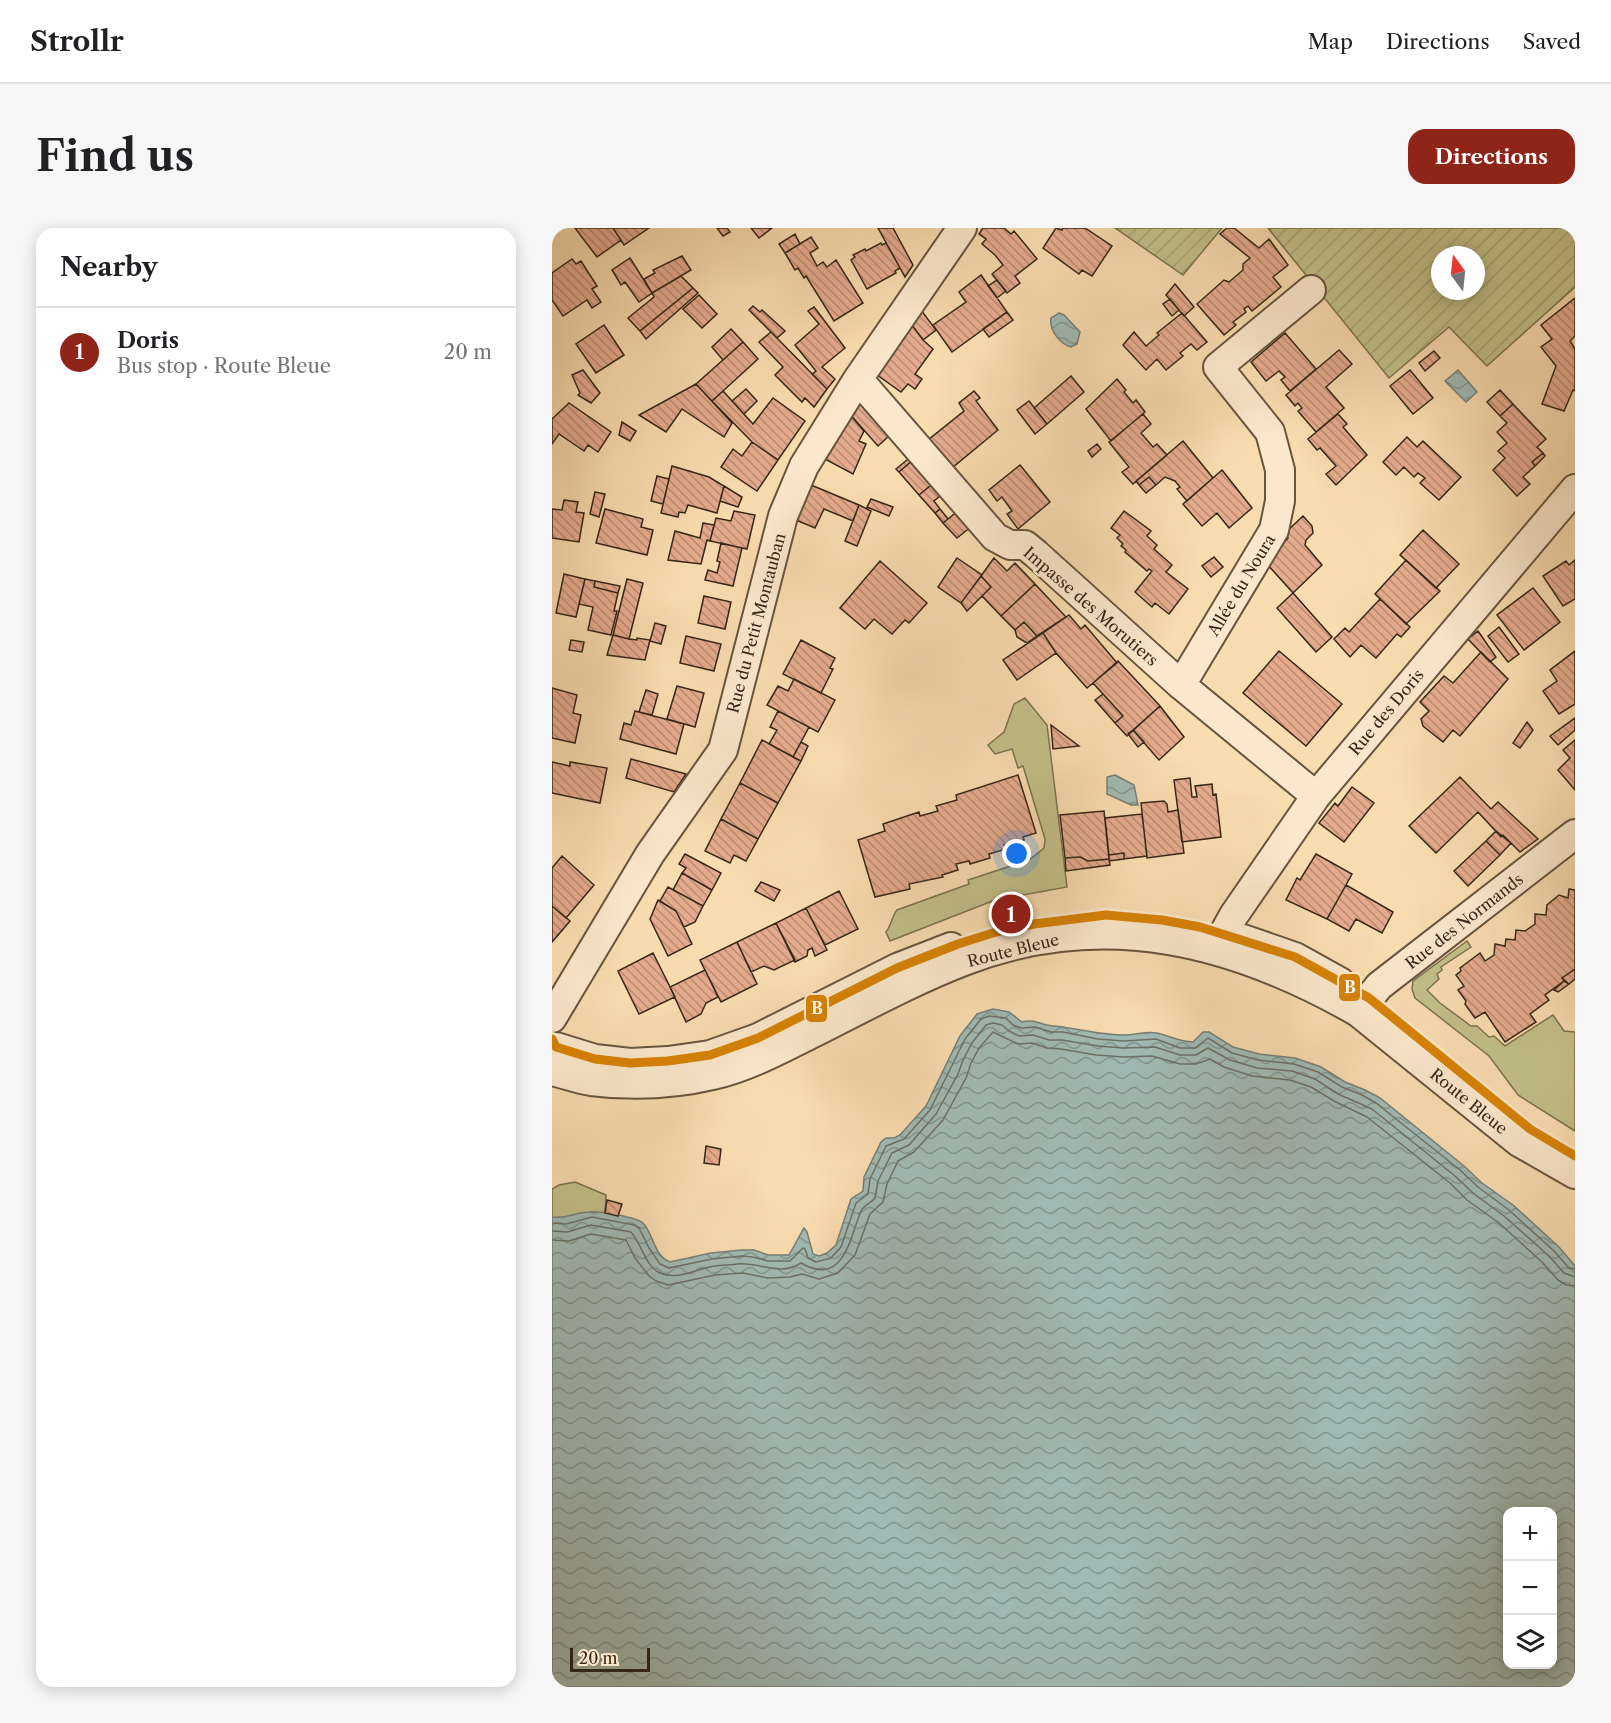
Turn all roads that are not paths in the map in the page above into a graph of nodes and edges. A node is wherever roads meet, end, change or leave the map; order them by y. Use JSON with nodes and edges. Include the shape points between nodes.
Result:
{"nodes":[{"id":1,"x":962,"y":228,"type":"edge"},
{"id":2,"x":1311,"y":290,"type":"dead end"},
{"id":3,"x":858,"y":379,"type":"junction"},
{"id":4,"x":1575,"y":489,"type":"edge"},
{"id":5,"x":1181,"y":685,"type":"junction"},
{"id":6,"x":1316,"y":796,"type":"junction"},
{"id":7,"x":1575,"y":834,"type":"edge"},
{"id":8,"x":1222,"y":942,"type":"junction"},
{"id":9,"x":1364,"y":1005,"type":"junction"},
{"id":10,"x":552,"y":1018,"type":"edge"},
{"id":11,"x":553,"y":1055,"type":"edge"},
{"id":12,"x":1575,"y":1156,"type":"edge"},
{"id":13,"x":1575,"y":1174,"type":"edge"}],
"edges":[{"from":1,"to":3,"type":"street","name":"Rue du Petit Montauban"},
{"from":2,"to":5,"type":"street","name":"Allée du Noura","via":[[1218,367],[1270,432],[1280,470],[1280,501],[1274,530]]},
{"from":3,"to":5,"type":"street","name":"Impasse des Morutiers","via":[[995,537],[1025,545]]},
{"from":3,"to":10,"type":"street","name":"Rue du Petit Montauban","via":[[804,466],[783,516],[723,750],[651,854]]},
{"from":4,"to":6,"type":"street","name":"Rue des Doris"},
{"from":5,"to":6,"type":"street","name":"Impasse des Morutiers"},
{"from":6,"to":8,"type":"street","name":"Rue des Doris","via":[[1234,915]]},
{"from":7,"to":9,"type":"street","name":"Rue des Normands","via":[[1379,986]]},
{"from":8,"to":9,"type":"street","name":"Route Bleue","via":[[1272,969]]},
{"from":8,"to":11,"type":"street","name":"Route Bleue","via":[[1197,944],[1112,934],[1045,940],[965,960],[732,1069],[666,1083],[591,1081]]},
{"from":9,"to":12,"type":"street","name":"Route Bleue","via":[[1530,1129]]},
{"from":9,"to":13,"type":"street","name":"Route Bleue","via":[[1519,1142]]}]}
